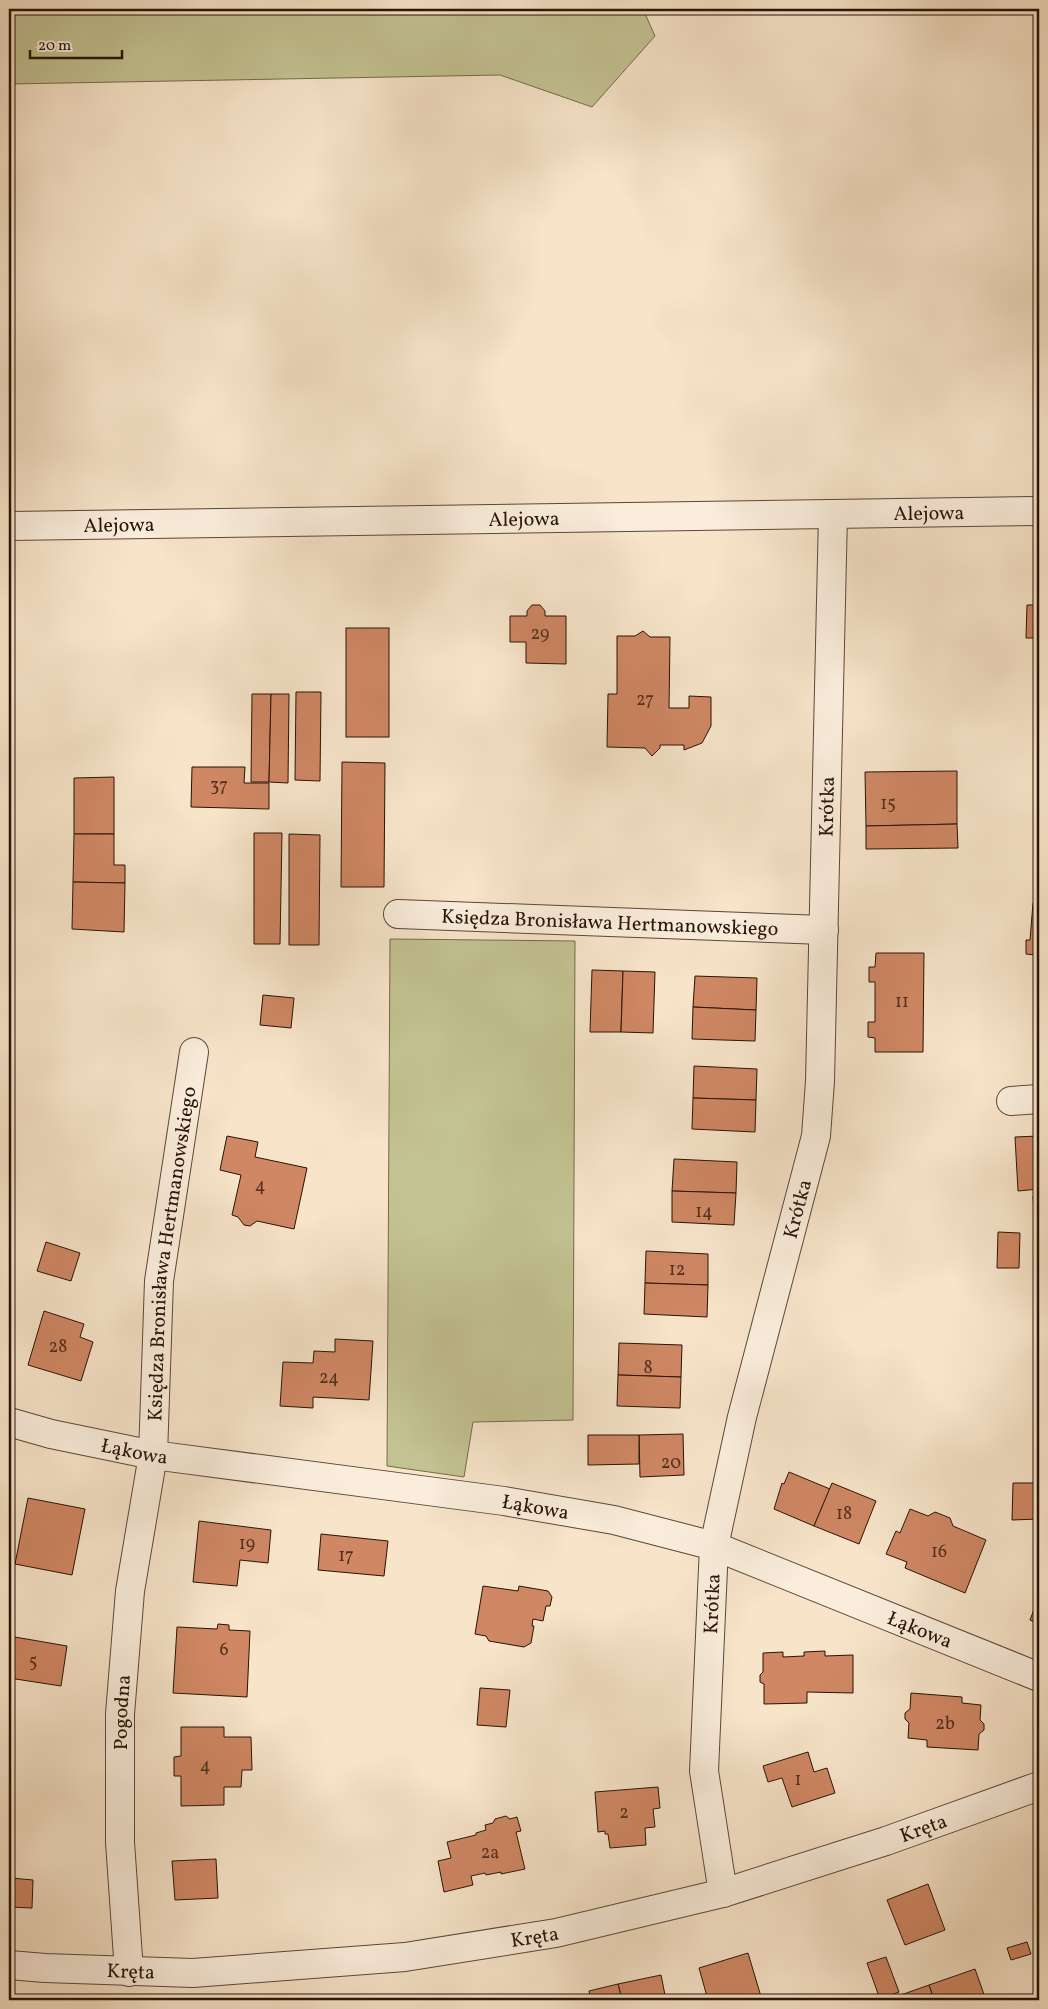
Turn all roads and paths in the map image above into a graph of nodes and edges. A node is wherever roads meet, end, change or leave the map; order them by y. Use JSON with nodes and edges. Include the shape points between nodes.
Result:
{"nodes":[{"id":1,"x":1039,"y":511,"type":"edge"},
{"id":2,"x":833,"y":514,"type":"junction"},
{"id":3,"x":9,"y":526,"type":"edge"},
{"id":4,"x":398,"y":914,"type":"dead end"},
{"id":5,"x":824,"y":930,"type":"junction"},
{"id":6,"x":194,"y":1052,"type":"dead end"},
{"id":7,"x":1039,"y":1099,"type":"edge"},
{"id":8,"x":1011,"y":1101,"type":"dead end"},
{"id":9,"x":9,"y":1422,"type":"edge"},
{"id":10,"x":153,"y":1455,"type":"junction"},
{"id":11,"x":714,"y":1546,"type":"junction"},
{"id":12,"x":1039,"y":1677,"type":"edge"},
{"id":13,"x":1039,"y":1786,"type":"edge"},
{"id":14,"x":723,"y":1893,"type":"junction"},
{"id":15,"x":9,"y":1965,"type":"edge"},
{"id":16,"x":129,"y":1972,"type":"junction"}],
"edges":[{"from":1,"to":2,"type":"street","name":"Alejowa"},
{"from":2,"to":3,"type":"street","name":"Alejowa"},
{"from":2,"to":5,"type":"street","name":"Krótka"},
{"from":4,"to":5,"type":"street","name":"Księdza Bronisława Hertmanowskiego"},
{"from":5,"to":11,"type":"street","name":"Krótka","via":[[816,1136],[742,1417]]},
{"from":6,"to":10,"type":"street","name":"Księdza Bronisława Hertmanowskiego","via":[[159,1281]]},
{"from":7,"to":8,"type":"street"},
{"from":9,"to":10,"type":"street","name":"Łąkowa"},
{"from":10,"to":11,"type":"street","name":"Łąkowa","via":[[504,1501],[614,1520]]},
{"from":10,"to":16,"type":"street","name":"Pogodna","via":[[130,1591],[120,1714],[120,1842]]},
{"from":11,"to":12,"type":"street","name":"Łąkowa"},
{"from":11,"to":14,"type":"street","name":"Krótka","via":[[704,1771]]},
{"from":13,"to":14,"type":"street","name":"Kręta","via":[[886,1841]]},
{"from":14,"to":16,"type":"street","name":"Kręta","via":[[556,1933],[405,1957],[193,1973]]},
{"from":15,"to":16,"type":"street","name":"Kręta"}]}
